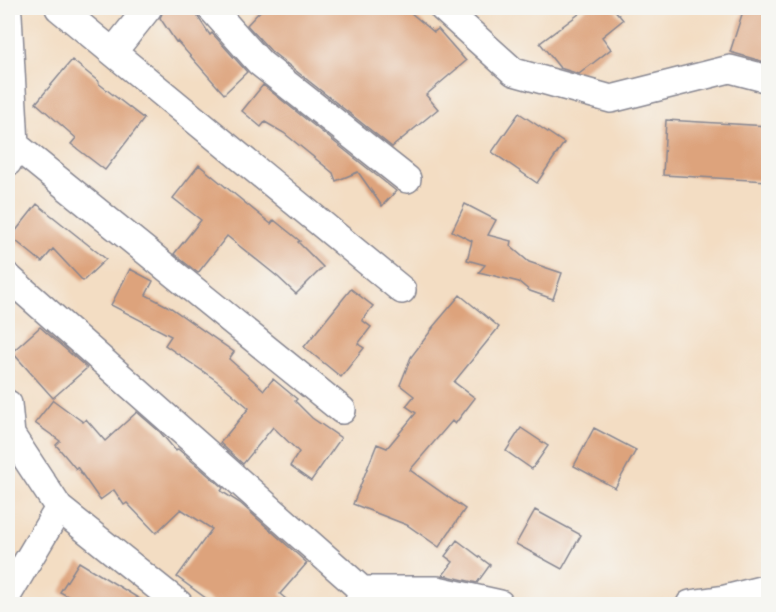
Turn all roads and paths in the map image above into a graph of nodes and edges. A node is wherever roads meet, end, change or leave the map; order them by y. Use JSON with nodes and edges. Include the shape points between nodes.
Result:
{"nodes":[{"id":1,"x":59,"y":8,"type":"edge"},
{"id":2,"x":148,"y":8,"type":"edge"},
{"id":3,"x":211,"y":8,"type":"edge"},
{"id":4,"x":443,"y":8,"type":"edge"},
{"id":5,"x":8,"y":15,"type":"edge"},
{"id":6,"x":113,"y":52,"type":"junction"},
{"id":7,"x":768,"y":79,"type":"edge"},
{"id":8,"x":11,"y":154,"type":"edge"},
{"id":9,"x":407,"y":179,"type":"dead end"},
{"id":10,"x":8,"y":278,"type":"edge"},
{"id":11,"x":402,"y":290,"type":"dead end"},
{"id":12,"x":8,"y":404,"type":"edge"},
{"id":13,"x":342,"y":410,"type":"dead end"},
{"id":14,"x":59,"y":508,"type":"junction"},
{"id":15,"x":768,"y":588,"type":"edge"},
{"id":16,"x":8,"y":594,"type":"edge"},
{"id":17,"x":360,"y":597,"type":"edge"},
{"id":18,"x":179,"y":604,"type":"edge"},
{"id":19,"x":500,"y":604,"type":"edge"},
{"id":20,"x":690,"y":604,"type":"edge"}],
"edges":[{"from":1,"to":6,"type":"street"},
{"from":2,"to":6,"type":"street"},
{"from":3,"to":9,"type":"street","via":[[260,63]]},
{"from":4,"to":7,"type":"street","via":[[514,72],[611,99],[730,69]]},
{"from":5,"to":8,"type":"street"},
{"from":6,"to":11,"type":"street"},
{"from":8,"to":13,"type":"street"},
{"from":10,"to":17,"type":"street"},
{"from":12,"to":14,"type":"street","via":[[11,435]]},
{"from":14,"to":16,"type":"street"},
{"from":14,"to":18,"type":"street"},
{"from":15,"to":20,"type":"street"},
{"from":17,"to":19,"type":"street","via":[[437,590]]}]}
